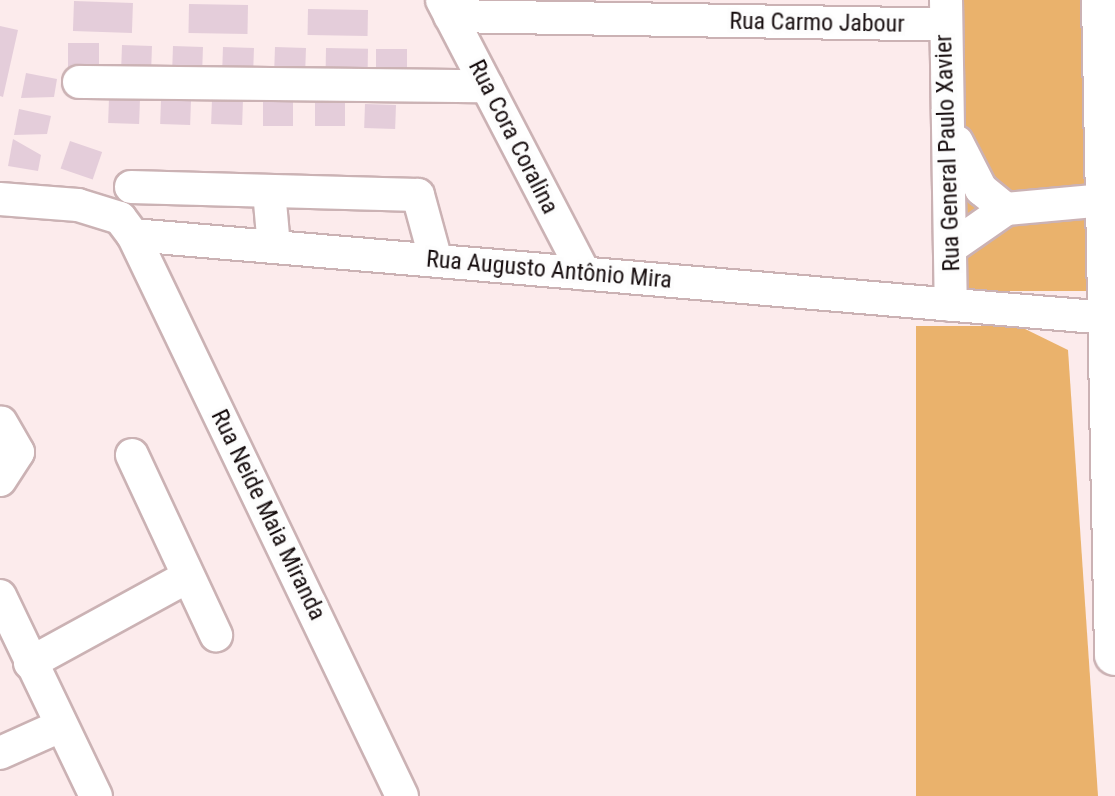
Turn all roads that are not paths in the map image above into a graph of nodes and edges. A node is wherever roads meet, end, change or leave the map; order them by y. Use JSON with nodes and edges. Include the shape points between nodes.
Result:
{"nodes":[{"id":1,"x":1102,"y":0,"type":"edge"},
{"id":2,"x":446,"y":8,"type":"edge"},
{"id":3,"x":697,"y":10,"type":"edge"},
{"id":4,"x":945,"y":13,"type":"edge"},
{"id":5,"x":79,"y":82,"type":"dead end"},
{"id":6,"x":487,"y":86,"type":"junction"},
{"id":7,"x":952,"y":132,"type":"junction"},
{"id":8,"x":131,"y":187,"type":"dead end"},
{"id":9,"x":269,"y":191,"type":"junction"},
{"id":10,"x":0,"y":199,"type":"edge"},
{"id":11,"x":1110,"y":201,"type":"edge"},
{"id":12,"x":1006,"y":209,"type":"junction"},
{"id":13,"x":133,"y":235,"type":"junction"},
{"id":14,"x":953,"y":246,"type":"junction"},
{"id":15,"x":274,"y":247,"type":"junction"},
{"id":16,"x":436,"y":261,"type":"junction"},
{"id":17,"x":584,"y":273,"type":"junction"},
{"id":18,"x":951,"y":305,"type":"junction"},
{"id":19,"x":1107,"y":318,"type":"junction"},
{"id":20,"x":1,"y":423,"type":"edge"},
{"id":21,"x":132,"y":455,"type":"dead end"},
{"id":22,"x":0,"y":480,"type":"edge"},
{"id":23,"x":1111,"y":488,"type":"edge"},
{"id":24,"x":185,"y":578,"type":"junction"},
{"id":25,"x":0,"y":596,"type":"edge"},
{"id":26,"x":216,"y":635,"type":"dead end"},
{"id":27,"x":1115,"y":655,"type":"edge"},
{"id":28,"x":30,"y":663,"type":"junction"},
{"id":29,"x":58,"y":727,"type":"junction"},
{"id":30,"x":0,"y":753,"type":"edge"},
{"id":31,"x":96,"y":796,"type":"edge"},
{"id":32,"x":402,"y":796,"type":"edge"}],
"edges":[{"from":1,"to":11,"type":"main road"},
{"from":2,"to":3,"type":"street","name":"Rua Carmo Jabour"},
{"from":2,"to":6,"type":"street","name":"Rua Cora Coralina"},
{"from":3,"to":4,"type":"street","name":"Rua Carmo Jabour"},
{"from":4,"to":7,"type":"street","name":"Rua General Paulo Xavier"},
{"from":5,"to":6,"type":"street"},
{"from":6,"to":17,"type":"street","name":"Rua Cora Coralina"},
{"from":7,"to":12,"type":"street","via":[[981,189]]},
{"from":7,"to":14,"type":"street","name":"Rua General Paulo Xavier"},
{"from":8,"to":9,"type":"street"},
{"from":9,"to":15,"type":"street"},
{"from":9,"to":16,"type":"street","via":[[418,195]]},
{"from":10,"to":13,"type":"street","via":[[78,205],[120,218]]},
{"from":11,"to":12,"type":"street"},
{"from":11,"to":19,"type":"main road"},
{"from":12,"to":14,"type":"street"},
{"from":13,"to":15,"type":"street","name":"Rua Augusto Antônio Mira"},
{"from":13,"to":32,"type":"street","name":"Rua Neide Maia Miranda"},
{"from":14,"to":18,"type":"street","name":"Rua General Paulo Xavier"},
{"from":15,"to":16,"type":"street","name":"Rua Augusto Antônio Mira"},
{"from":16,"to":17,"type":"street","name":"Rua Augusto Antônio Mira"},
{"from":17,"to":18,"type":"street","name":"Rua Augusto Antônio Mira"},
{"from":18,"to":19,"type":"street","name":"Rua Augusto Antônio Mira"},
{"from":19,"to":23,"type":"main road"},
{"from":20,"to":22,"type":"street","via":[[18,452]]},
{"from":21,"to":24,"type":"street"},
{"from":23,"to":27,"type":"main road"},
{"from":24,"to":26,"type":"street"},
{"from":24,"to":28,"type":"street"},
{"from":25,"to":28,"type":"street"},
{"from":28,"to":29,"type":"street"},
{"from":29,"to":30,"type":"street"},
{"from":29,"to":31,"type":"street"}]}
